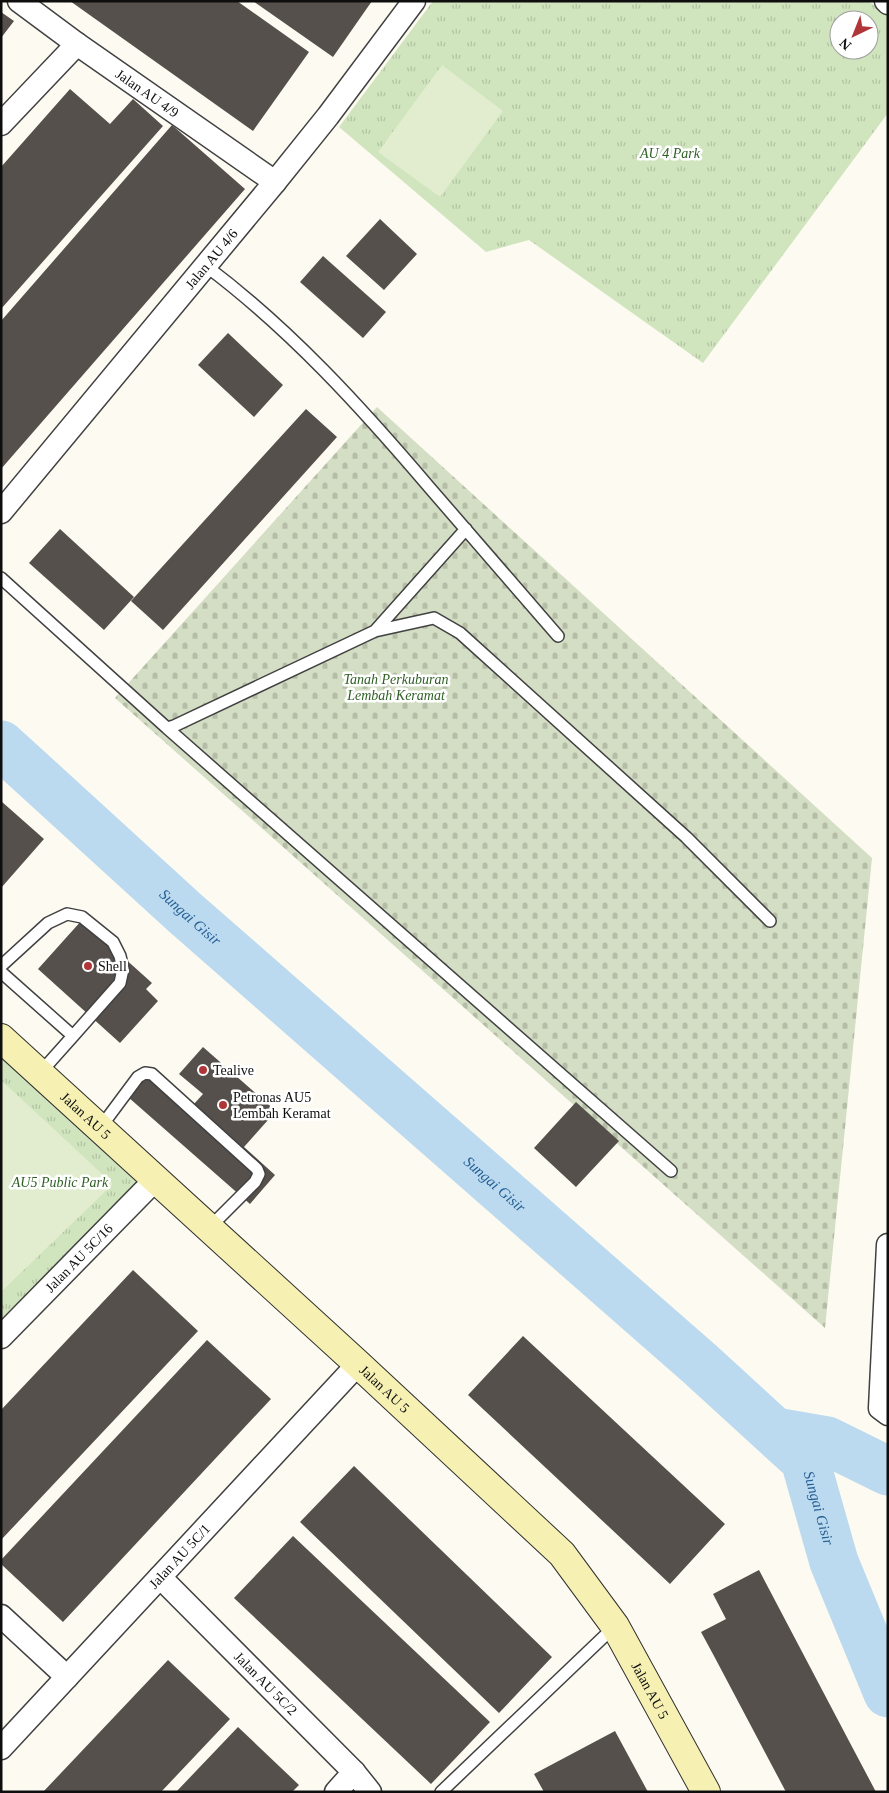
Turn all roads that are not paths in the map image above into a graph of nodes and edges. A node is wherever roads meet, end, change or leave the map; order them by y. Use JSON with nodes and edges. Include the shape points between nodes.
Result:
{"nodes":[{"id":1,"x":19,"y":1,"type":"edge"},
{"id":2,"x":414,"y":1,"type":"edge"},
{"id":3,"x":77,"y":44,"type":"junction"},
{"id":4,"x":1,"y":124,"type":"edge"},
{"id":5,"x":275,"y":182,"type":"junction"},
{"id":6,"x":206,"y":266,"type":"junction"},
{"id":7,"x":1,"y":512,"type":"edge"},
{"id":8,"x":466,"y":529,"type":"junction"},
{"id":9,"x":1,"y":578,"type":"edge"},
{"id":10,"x":375,"y":631,"type":"junction"},
{"id":11,"x":558,"y":636,"type":"dead end"},
{"id":12,"x":167,"y":728,"type":"junction"},
{"id":13,"x":770,"y":921,"type":"dead end"},
{"id":14,"x":1,"y":966,"type":"edge"},
{"id":15,"x":1,"y":972,"type":"edge"},
{"id":16,"x":73,"y":1036,"type":"junction"},
{"id":17,"x":1,"y":1038,"type":"edge"},
{"id":18,"x":40,"y":1073,"type":"junction"},
{"id":19,"x":100,"y":1128,"type":"junction"},
{"id":20,"x":671,"y":1171,"type":"dead end"},
{"id":21,"x":156,"y":1179,"type":"junction"},
{"id":22,"x":209,"y":1228,"type":"junction"},
{"id":23,"x":888,"y":1245,"type":"edge"},
{"id":24,"x":1,"y":1337,"type":"edge"},
{"id":25,"x":358,"y":1364,"type":"junction"},
{"id":26,"x":888,"y":1414,"type":"edge"},
{"id":27,"x":160,"y":1577,"type":"junction"},
{"id":28,"x":1,"y":1616,"type":"edge"},
{"id":29,"x":615,"y":1626,"type":"junction"},
{"id":30,"x":67,"y":1677,"type":"junction"},
{"id":31,"x":1,"y":1748,"type":"edge"},
{"id":32,"x":354,"y":1772,"type":"junction"},
{"id":33,"x":336,"y":1792,"type":"edge"},
{"id":34,"x":370,"y":1792,"type":"edge"},
{"id":35,"x":441,"y":1792,"type":"edge"},
{"id":36,"x":706,"y":1792,"type":"edge"}],
"edges":[{"from":1,"to":3,"type":"street","name":"Jalan AU 4/9"},
{"from":2,"to":5,"type":"street","name":"Jalan AU 4/6"},
{"from":3,"to":4,"type":"street"},
{"from":3,"to":5,"type":"street","name":"Jalan AU 4/9"},
{"from":5,"to":6,"type":"street","name":"Jalan AU 4/6"},
{"from":6,"to":7,"type":"street","name":"Jalan AU 4/6"},
{"from":6,"to":8,"type":"lane","via":[[240,291],[321,366]]},
{"from":8,"to":10,"type":"lane"},
{"from":8,"to":11,"type":"lane"},
{"from":9,"to":12,"type":"lane"},
{"from":10,"to":12,"type":"lane"},
{"from":10,"to":13,"type":"lane","via":[[434,618],[460,633],[686,837]]},
{"from":12,"to":20,"type":"lane"},
{"from":14,"to":16,"type":"lane","via":[[48,923],[67,914],[82,917],[113,942],[120,956],[120,983]]},
{"from":15,"to":16,"type":"lane"},
{"from":16,"to":18,"type":"lane"},
{"from":17,"to":18,"type":"main road","name":"Jalan AU 5"},
{"from":18,"to":19,"type":"main road","name":"Jalan AU 5"},
{"from":19,"to":21,"type":"main road","name":"Jalan AU 5"},
{"from":19,"to":22,"type":"lane","via":[[138,1077],[152,1074],[257,1169],[256,1182]]},
{"from":21,"to":22,"type":"main road","name":"Jalan AU 5"},
{"from":21,"to":24,"type":"street","name":"Jalan AU 5C/16"},
{"from":22,"to":25,"type":"main road","name":"Jalan AU 5"},
{"from":23,"to":26,"type":"street","via":[[880,1408]]},
{"from":25,"to":27,"type":"street","name":"Jalan AU 5C/1"},
{"from":25,"to":29,"type":"main road","name":"Jalan AU 5","via":[[562,1554]]},
{"from":27,"to":30,"type":"street","name":"Jalan AU 5C/1"},
{"from":27,"to":32,"type":"street","name":"Jalan AU 5C/2"},
{"from":28,"to":30,"type":"street"},
{"from":29,"to":35,"type":"lane"},
{"from":29,"to":36,"type":"main road","name":"Jalan AU 5"},
{"from":30,"to":31,"type":"street","name":"Jalan AU 5C/1"},
{"from":32,"to":33,"type":"street"},
{"from":32,"to":34,"type":"street","name":"Jalan AU 5C/2"}]}
